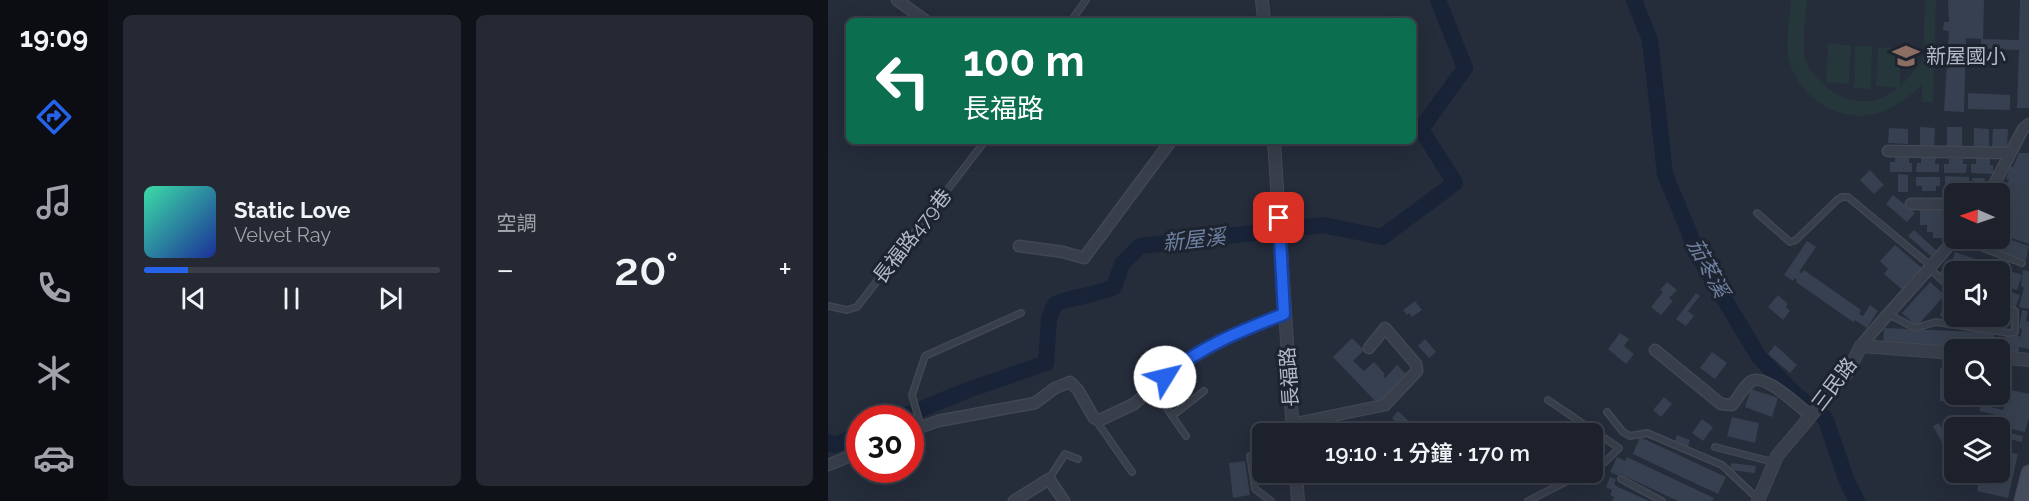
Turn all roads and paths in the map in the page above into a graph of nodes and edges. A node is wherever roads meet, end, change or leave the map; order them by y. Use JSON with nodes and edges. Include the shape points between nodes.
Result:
{"nodes":[{"id":1,"x":897,"y":0,"type":"edge"},
{"id":2,"x":1086,"y":0,"type":"edge"},
{"id":3,"x":1262,"y":0,"type":"edge"},
{"id":4,"x":922,"y":18,"type":"edge"},
{"id":5,"x":1073,"y":18,"type":"edge"},
{"id":6,"x":1262,"y":18,"type":"edge"},
{"id":7,"x":2029,"y":124,"type":"edge"},
{"id":8,"x":983,"y":144,"type":"edge"},
{"id":9,"x":1169,"y":144,"type":"edge"},
{"id":10,"x":1274,"y":144,"type":"edge"},
{"id":11,"x":1888,"y":151,"type":"dead end"},
{"id":12,"x":2010,"y":153,"type":"junction"},
{"id":13,"x":1995,"y":183,"type":"edge"},
{"id":14,"x":1911,"y":204,"type":"dead end"},
{"id":15,"x":1944,"y":204,"type":"edge"},
{"id":16,"x":1757,"y":213,"type":"dead end"},
{"id":17,"x":1019,"y":246,"type":"dead end"},
{"id":18,"x":1947,"y":249,"type":"edge"},
{"id":19,"x":1985,"y":249,"type":"edge"},
{"id":20,"x":2022,"y":263,"type":"dead end"},
{"id":21,"x":1931,"y":268,"type":"junction"},
{"id":22,"x":1944,"y":281,"type":"edge"},
{"id":23,"x":828,"y":306,"type":"edge"},
{"id":24,"x":2010,"y":309,"type":"edge"},
{"id":25,"x":1021,"y":313,"type":"dead end"},
{"id":26,"x":1887,"y":313,"type":"junction"},
{"id":27,"x":1284,"y":314,"type":"junction"},
{"id":28,"x":1944,"y":323,"type":"edge"},
{"id":29,"x":1969,"y":327,"type":"edge"},
{"id":30,"x":1861,"y":346,"type":"junction"},
{"id":31,"x":1369,"y":348,"type":"dead end"},
{"id":32,"x":1654,"y":350,"type":"dead end"},
{"id":33,"x":1944,"y":352,"type":"edge"},
{"id":34,"x":2010,"y":358,"type":"edge"},
{"id":35,"x":2029,"y":360,"type":"edge"},
{"id":36,"x":1153,"y":388,"type":"junction"},
{"id":37,"x":1204,"y":391,"type":"dead end"},
{"id":38,"x":1548,"y":400,"type":"dead end"},
{"id":39,"x":915,"y":405,"type":"edge"},
{"id":40,"x":1607,"y":412,"type":"dead end"},
{"id":41,"x":1813,"y":412,"type":"junction"},
{"id":42,"x":1172,"y":416,"type":"junction"},
{"id":43,"x":1094,"y":418,"type":"junction"},
{"id":44,"x":1292,"y":423,"type":"edge"},
{"id":45,"x":1315,"y":423,"type":"edge"},
{"id":46,"x":1582,"y":423,"type":"edge"},
{"id":47,"x":924,"y":425,"type":"edge"},
{"id":48,"x":1186,"y":436,"type":"dead end"},
{"id":49,"x":1603,"y":438,"type":"edge"},
{"id":50,"x":1715,"y":447,"type":"dead end"},
{"id":51,"x":1250,"y":456,"type":"dead end"},
{"id":52,"x":846,"y":458,"type":"edge"},
{"id":53,"x":1078,"y":459,"type":"dead end"},
{"id":54,"x":1603,"y":463,"type":"edge"},
{"id":55,"x":1774,"y":463,"type":"junction"},
{"id":56,"x":828,"y":465,"type":"edge"},
{"id":57,"x":1132,"y":472,"type":"dead end"},
{"id":58,"x":2029,"y":476,"type":"edge"},
{"id":59,"x":1049,"y":479,"type":"junction"},
{"id":60,"x":1621,"y":479,"type":"dead end"},
{"id":61,"x":1297,"y":483,"type":"edge"},
{"id":62,"x":1563,"y":483,"type":"edge"},
{"id":63,"x":1758,"y":500,"type":"edge"},
{"id":64,"x":1014,"y":501,"type":"edge"},
{"id":65,"x":1064,"y":501,"type":"edge"},
{"id":66,"x":1271,"y":501,"type":"edge"},
{"id":67,"x":1298,"y":501,"type":"edge"},
{"id":68,"x":1528,"y":501,"type":"edge"},
{"id":69,"x":1662,"y":501,"type":"edge"},
{"id":70,"x":2022,"y":501,"type":"edge"}],
"edges":[{"from":1,"to":4,"type":"street"},
{"from":2,"to":5,"type":"lane"},
{"from":3,"to":6,"type":"street"},
{"from":7,"to":12,"type":"street"},
{"from":8,"to":23,"type":"lane","name":"長福路479巷","via":[[857,307],[847,310]]},
{"from":9,"to":17,"type":"street","via":[[1084,258]]},
{"from":10,"to":27,"type":"street","name":"長福路"},
{"from":11,"to":12,"type":"street"},
{"from":12,"to":13,"type":"street"},
{"from":14,"to":15,"type":"street"},
{"from":16,"to":21,"type":"lane","via":[[1790,242],[1797,240],[1837,200],[1848,197]]},
{"from":18,"to":21,"type":"street"},
{"from":19,"to":20,"type":"lane"},
{"from":21,"to":22,"type":"lane"},
{"from":21,"to":26,"type":"street"},
{"from":24,"to":29,"type":"lane","via":[[2015,311],[2015,332]]},
{"from":25,"to":39,"type":"lane","via":[[926,357],[912,395]]},
{"from":26,"to":28,"type":"lane","via":[[1915,328]]},
{"from":26,"to":30,"type":"street"},
{"from":27,"to":36,"type":"street","via":[[1234,334],[1177,366]]},
{"from":27,"to":44,"type":"street","name":"長福路"},
{"from":30,"to":33,"type":"street","name":"三民路"},
{"from":30,"to":41,"type":"street","name":"三民路","via":[[1847,373]]},
{"from":31,"to":45,"type":"street","via":[[1385,328],[1416,364],[1417,371],[1385,405]]},
{"from":32,"to":41,"type":"street","via":[[1721,404],[1732,405],[1751,381],[1758,379]]},
{"from":34,"to":35,"type":"street"},
{"from":36,"to":42,"type":"lane"},
{"from":36,"to":43,"type":"street","via":[[1134,405],[1100,420]]},
{"from":37,"to":42,"type":"lane"},
{"from":38,"to":46,"type":"lane"},
{"from":40,"to":63,"type":"lane","via":[[1630,436],[1647,433],[1722,465]]},
{"from":41,"to":55,"type":"street","name":"三民路"},
{"from":42,"to":48,"type":"lane"},
{"from":43,"to":47,"type":"street","via":[[1070,382],[1035,403]]},
{"from":43,"to":57,"type":"lane"},
{"from":49,"to":54,"type":"lane","via":[[1618,448]]},
{"from":50,"to":55,"type":"lane"},
{"from":51,"to":66,"type":"lane","via":[[1255,489]]},
{"from":52,"to":56,"type":"street"},
{"from":53,"to":59,"type":"lane","via":[[1065,454]]},
{"from":55,"to":63,"type":"street","name":"三民路"},
{"from":58,"to":70,"type":"main road"},
{"from":59,"to":64,"type":"street"},
{"from":59,"to":65,"type":"street"},
{"from":60,"to":69,"type":"lane"},
{"from":61,"to":67,"type":"street"},
{"from":62,"to":68,"type":"lane"}]}
